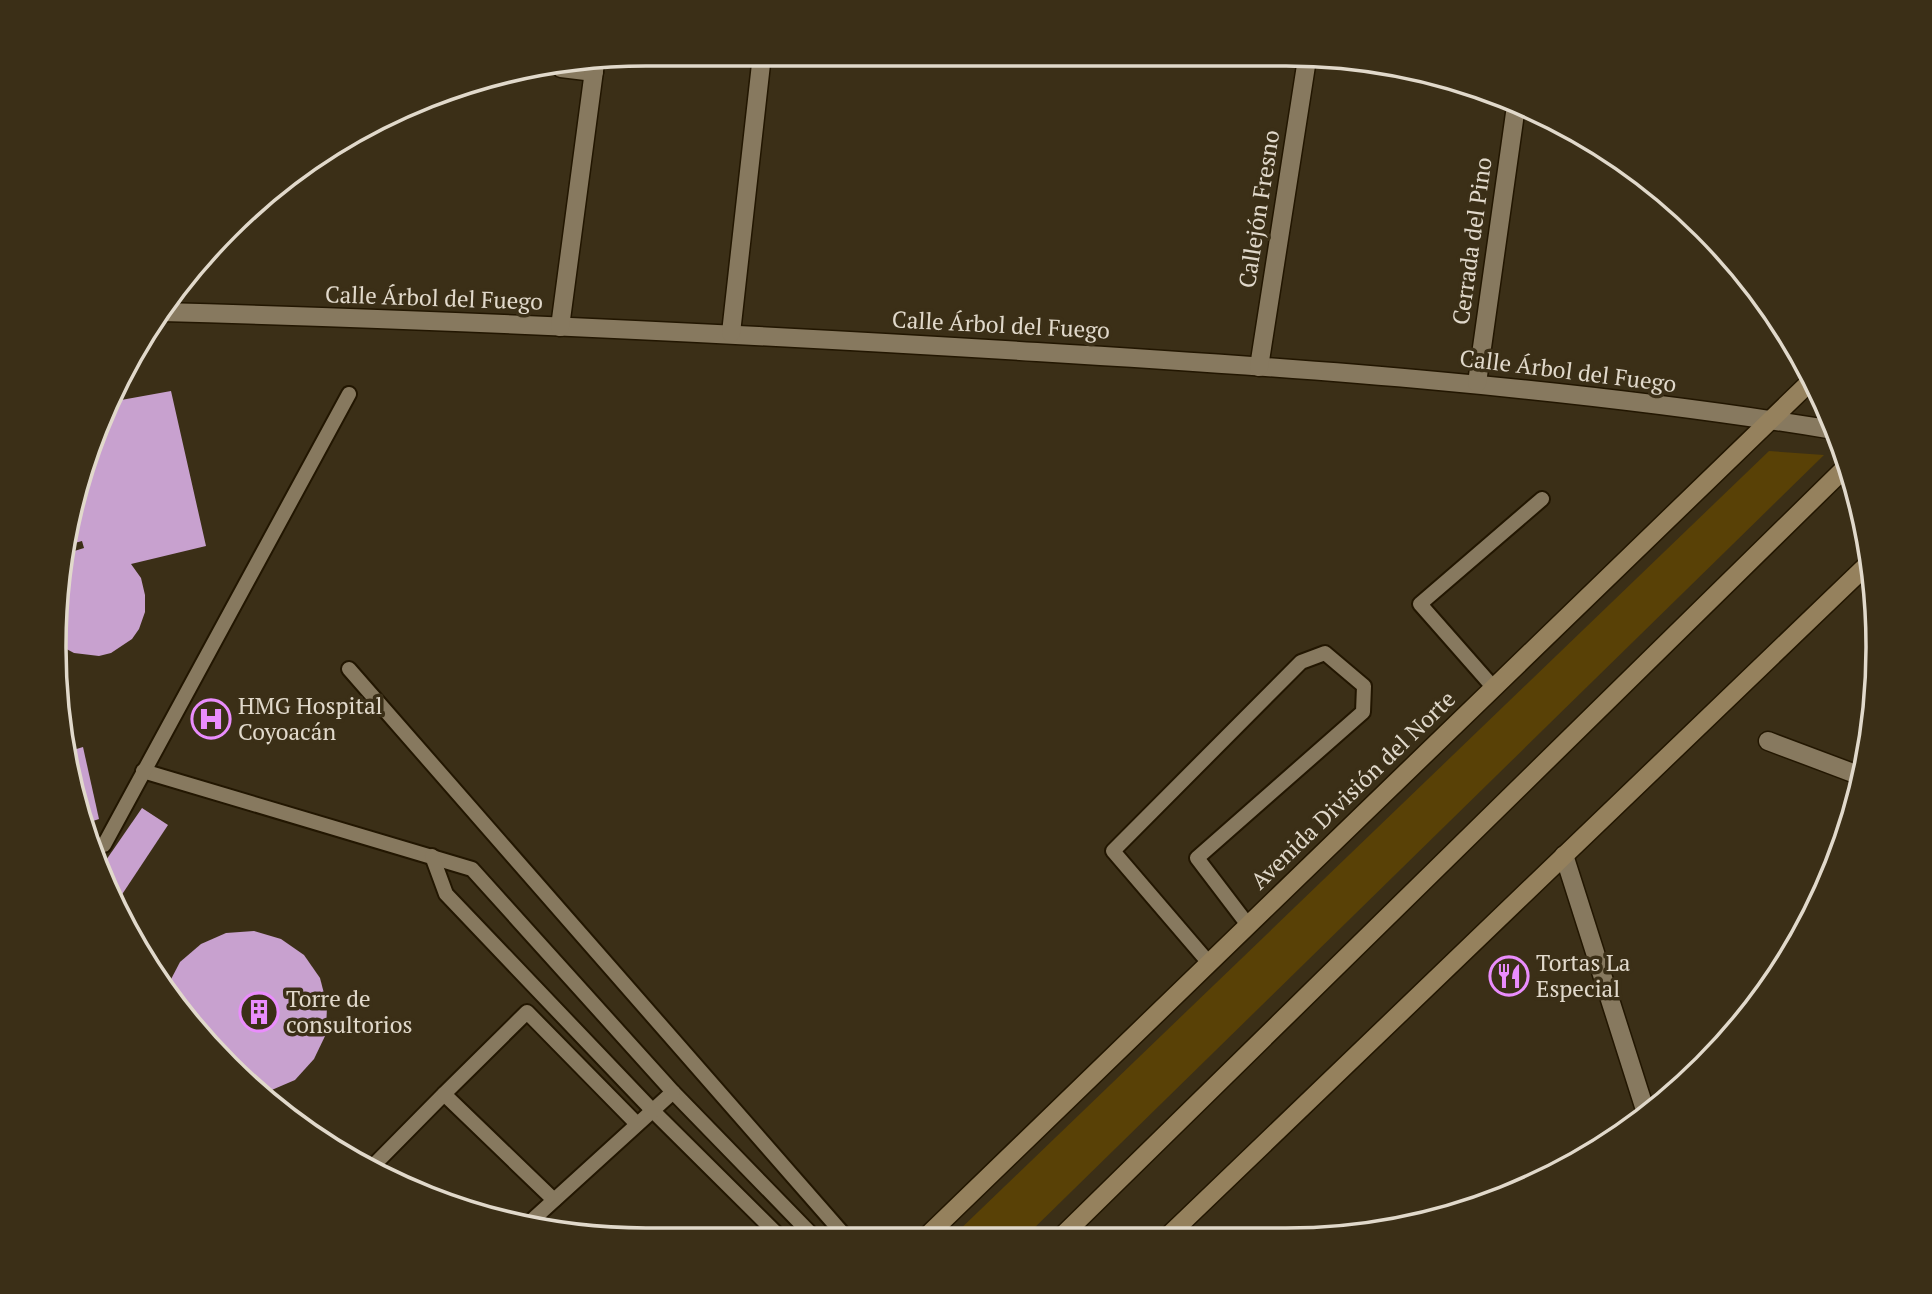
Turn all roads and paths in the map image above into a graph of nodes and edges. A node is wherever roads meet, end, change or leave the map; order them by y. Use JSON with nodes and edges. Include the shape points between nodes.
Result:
{"nodes":[{"id":1,"x":761,"y":66,"type":"edge"},
{"id":2,"x":1306,"y":67,"type":"edge"},
{"id":3,"x":595,"y":69,"type":"edge"},
{"id":4,"x":1515,"y":114,"type":"edge"},
{"id":5,"x":173,"y":312,"type":"edge"},
{"id":6,"x":560,"y":327,"type":"junction"},
{"id":7,"x":731,"y":333,"type":"junction"},
{"id":8,"x":1259,"y":367,"type":"junction"},
{"id":9,"x":1477,"y":383,"type":"junction"},
{"id":10,"x":1804,"y":387,"type":"edge"},
{"id":11,"x":349,"y":394,"type":"dead end"},
{"id":12,"x":1769,"y":419,"type":"junction"},
{"id":13,"x":1822,"y":428,"type":"edge"},
{"id":14,"x":1839,"y":474,"type":"edge"},
{"id":15,"x":1542,"y":499,"type":"dead end"},
{"id":16,"x":1861,"y":571,"type":"edge"},
{"id":17,"x":349,"y":669,"type":"dead end"},
{"id":18,"x":1493,"y":687,"type":"junction"},
{"id":19,"x":1768,"y":741,"type":"dead end"},
{"id":20,"x":143,"y":771,"type":"junction"},
{"id":21,"x":1851,"y":772,"type":"edge"},
{"id":22,"x":102,"y":845,"type":"edge"},
{"id":23,"x":1564,"y":855,"type":"junction"},
{"id":24,"x":432,"y":856,"type":"junction"},
{"id":25,"x":1248,"y":925,"type":"junction"},
{"id":26,"x":1209,"y":963,"type":"junction"},
{"id":27,"x":673,"y":1092,"type":"junction"},
{"id":28,"x":444,"y":1094,"type":"junction"},
{"id":29,"x":1643,"y":1104,"type":"edge"},
{"id":30,"x":653,"y":1111,"type":"junction"},
{"id":31,"x":637,"y":1124,"type":"junction"},
{"id":32,"x":378,"y":1161,"type":"edge"},
{"id":33,"x":554,"y":1200,"type":"junction"},
{"id":34,"x":536,"y":1216,"type":"edge"},
{"id":35,"x":771,"y":1228,"type":"edge"},
{"id":36,"x":805,"y":1228,"type":"edge"},
{"id":37,"x":838,"y":1228,"type":"edge"},
{"id":38,"x":936,"y":1228,"type":"edge"},
{"id":39,"x":1070,"y":1228,"type":"edge"},
{"id":40,"x":1176,"y":1228,"type":"edge"}],
"edges":[{"from":1,"to":7,"type":"street"},
{"from":2,"to":8,"type":"street","name":"Callejón Fresno"},
{"from":3,"to":6,"type":"street"},
{"from":4,"to":9,"type":"street","name":"Cerrada del Pino"},
{"from":5,"to":6,"type":"street","name":"Calle Árbol del Fuego"},
{"from":6,"to":7,"type":"street","name":"Calle Árbol del Fuego"},
{"from":7,"to":8,"type":"street","name":"Calle Árbol del Fuego"},
{"from":8,"to":9,"type":"street","name":"Calle Árbol del Fuego"},
{"from":9,"to":12,"type":"street","name":"Calle Árbol del Fuego"},
{"from":10,"to":12,"type":"main road","name":"Avenida División del Norte"},
{"from":11,"to":20,"type":"lane"},
{"from":12,"to":13,"type":"street","name":"Calle Árbol del Fuego"},
{"from":12,"to":18,"type":"main road","name":"Avenida División del Norte"},
{"from":14,"to":39,"type":"main road"},
{"from":15,"to":18,"type":"lane","via":[[1420,604]]},
{"from":16,"to":23,"type":"main road"},
{"from":17,"to":37,"type":"lane"},
{"from":18,"to":25,"type":"main road","name":"Avenida División del Norte"},
{"from":19,"to":21,"type":"street"},
{"from":20,"to":22,"type":"lane"},
{"from":20,"to":24,"type":"lane"},
{"from":23,"to":29,"type":"street"},
{"from":23,"to":40,"type":"main road"},
{"from":24,"to":27,"type":"lane","via":[[472,869]]},
{"from":24,"to":30,"type":"lane","via":[[446,894]]},
{"from":25,"to":26,"type":"main road","name":"Avenida División del Norte"},
{"from":25,"to":26,"type":"lane","via":[[1198,858],[1363,712],[1364,686],[1325,653],[1301,662],[1113,851]]},
{"from":26,"to":38,"type":"main road","name":"Avenida División del Norte"},
{"from":27,"to":30,"type":"lane"},
{"from":27,"to":36,"type":"lane"},
{"from":28,"to":31,"type":"lane","via":[[527,1012]]},
{"from":28,"to":32,"type":"lane"},
{"from":28,"to":33,"type":"lane"},
{"from":30,"to":31,"type":"lane"},
{"from":30,"to":35,"type":"lane"},
{"from":31,"to":33,"type":"lane"},
{"from":33,"to":34,"type":"lane"}]}
